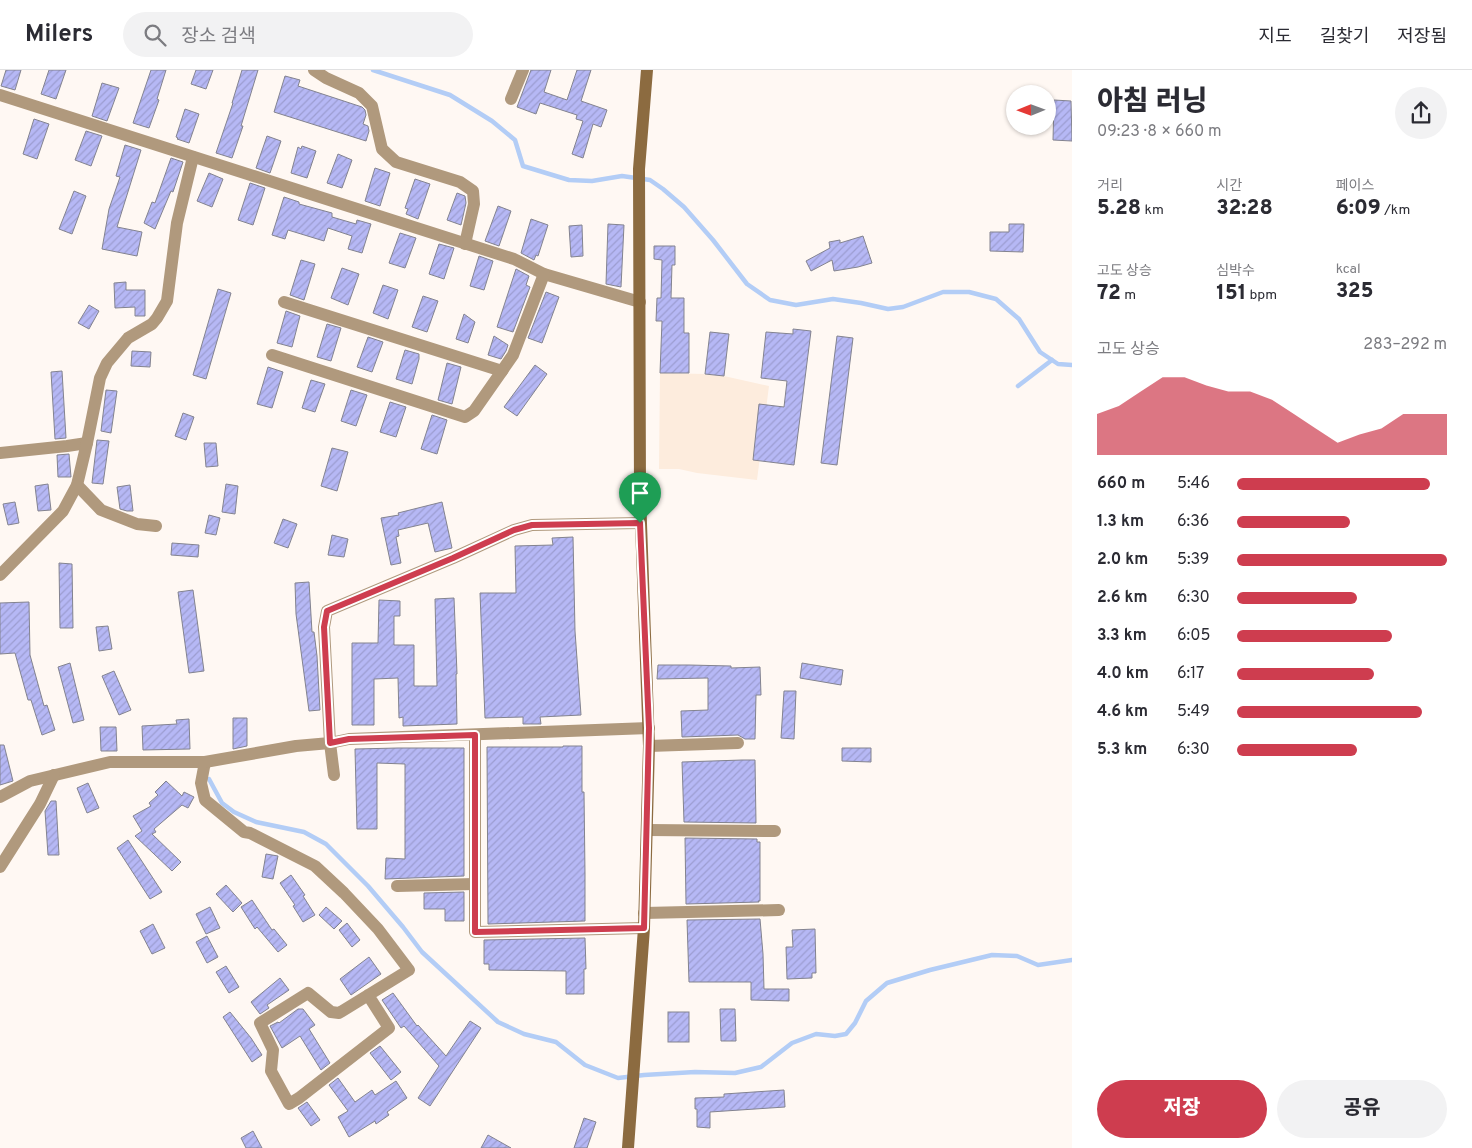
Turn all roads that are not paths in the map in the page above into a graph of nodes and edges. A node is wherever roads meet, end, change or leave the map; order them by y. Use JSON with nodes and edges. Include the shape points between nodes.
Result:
{"nodes":[{"id":1,"x":314,"y":70,"type":"edge"},
{"id":2,"x":523,"y":70,"type":"edge"},
{"id":3,"x":647,"y":70,"type":"edge"},
{"id":4,"x":0,"y":95,"type":"edge"},
{"id":5,"x":511,"y":99,"type":"dead end"},
{"id":6,"x":193,"y":157,"type":"junction"},
{"id":7,"x":465,"y":244,"type":"junction"},
{"id":8,"x":544,"y":274,"type":"junction"},
{"id":9,"x":284,"y":302,"type":"dead end"},
{"id":10,"x":640,"y":302,"type":"junction"},
{"id":11,"x":272,"y":355,"type":"dead end"},
{"id":12,"x":502,"y":371,"type":"junction"},
{"id":13,"x":87,"y":443,"type":"junction"},
{"id":14,"x":0,"y":453,"type":"edge"},
{"id":15,"x":77,"y":485,"type":"junction"},
{"id":16,"x":640,"y":518,"type":"junction"},
{"id":17,"x":156,"y":526,"type":"dead end"},
{"id":18,"x":0,"y":575,"type":"edge"},
{"id":19,"x":649,"y":728,"type":"junction"},
{"id":20,"x":475,"y":735,"type":"junction"},
{"id":21,"x":330,"y":743,"type":"junction"},
{"id":22,"x":738,"y":743,"type":"dead end"},
{"id":23,"x":649,"y":746,"type":"junction"},
{"id":24,"x":206,"y":762,"type":"junction"},
{"id":25,"x":54,"y":775,"type":"junction"},
{"id":26,"x":334,"y":775,"type":"dead end"},
{"id":27,"x":0,"y":797,"type":"edge"},
{"id":28,"x":646,"y":830,"type":"junction"},
{"id":29,"x":775,"y":831,"type":"dead end"},
{"id":30,"x":0,"y":867,"type":"edge"},
{"id":31,"x":474,"y":884,"type":"junction"},
{"id":32,"x":397,"y":886,"type":"dead end"},
{"id":33,"x":779,"y":910,"type":"dead end"},
{"id":34,"x":644,"y":913,"type":"junction"},
{"id":35,"x":644,"y":928,"type":"junction"},
{"id":36,"x":368,"y":995,"type":"junction"},
{"id":37,"x":628,"y":1148,"type":"edge"}],
"edges":[{"from":1,"to":7,"type":"street","via":[[359,94],[372,106],[382,150],[396,162],[460,182],[473,191],[474,204]]},
{"from":2,"to":5,"type":"street"},
{"from":3,"to":10,"type":"street","via":[[639,169]]},
{"from":4,"to":6,"type":"street"},
{"from":6,"to":7,"type":"street"},
{"from":6,"to":13,"type":"street","via":[[177,223],[167,301],[152,324],[128,338],[106,363]]},
{"from":7,"to":8,"type":"street","via":[[514,259]]},
{"from":8,"to":10,"type":"street"},
{"from":8,"to":12,"type":"street","via":[[513,355]]},
{"from":9,"to":12,"type":"street"},
{"from":10,"to":16,"type":"street"},
{"from":11,"to":12,"type":"street","via":[[465,417],[474,412]]},
{"from":13,"to":14,"type":"street"},
{"from":13,"to":15,"type":"street"},
{"from":15,"to":17,"type":"street","via":[[100,510],[136,524]]},
{"from":15,"to":18,"type":"street","via":[[63,511]]},
{"from":16,"to":19,"type":"street"},
{"from":16,"to":21,"type":"street","via":[[532,525],[514,530],[327,611],[324,627]]},
{"from":19,"to":20,"type":"street"},
{"from":19,"to":23,"type":"street"},
{"from":20,"to":21,"type":"street","via":[[349,739]]},
{"from":20,"to":31,"type":"street"},
{"from":21,"to":24,"type":"street"},
{"from":21,"to":26,"type":"street"},
{"from":22,"to":23,"type":"street"},
{"from":23,"to":28,"type":"street"},
{"from":24,"to":25,"type":"street","via":[[110,762]]},
{"from":24,"to":36,"type":"street","via":[[201,783],[205,800],[244,832],[315,866],[378,929],[409,970]]},
{"from":25,"to":27,"type":"street","via":[[30,781]]},
{"from":25,"to":30,"type":"street","via":[[40,804]]},
{"from":28,"to":29,"type":"street"},
{"from":28,"to":34,"type":"street"},
{"from":31,"to":32,"type":"street"},
{"from":31,"to":35,"type":"street","via":[[475,932]]},
{"from":33,"to":34,"type":"street"},
{"from":34,"to":35,"type":"street"},
{"from":35,"to":37,"type":"street"},
{"from":36,"to":36,"type":"street","via":[[339,1013],[331,1012],[308,993],[260,1023],[273,1050],[270,1071],[289,1104],[389,1028]]}]}
